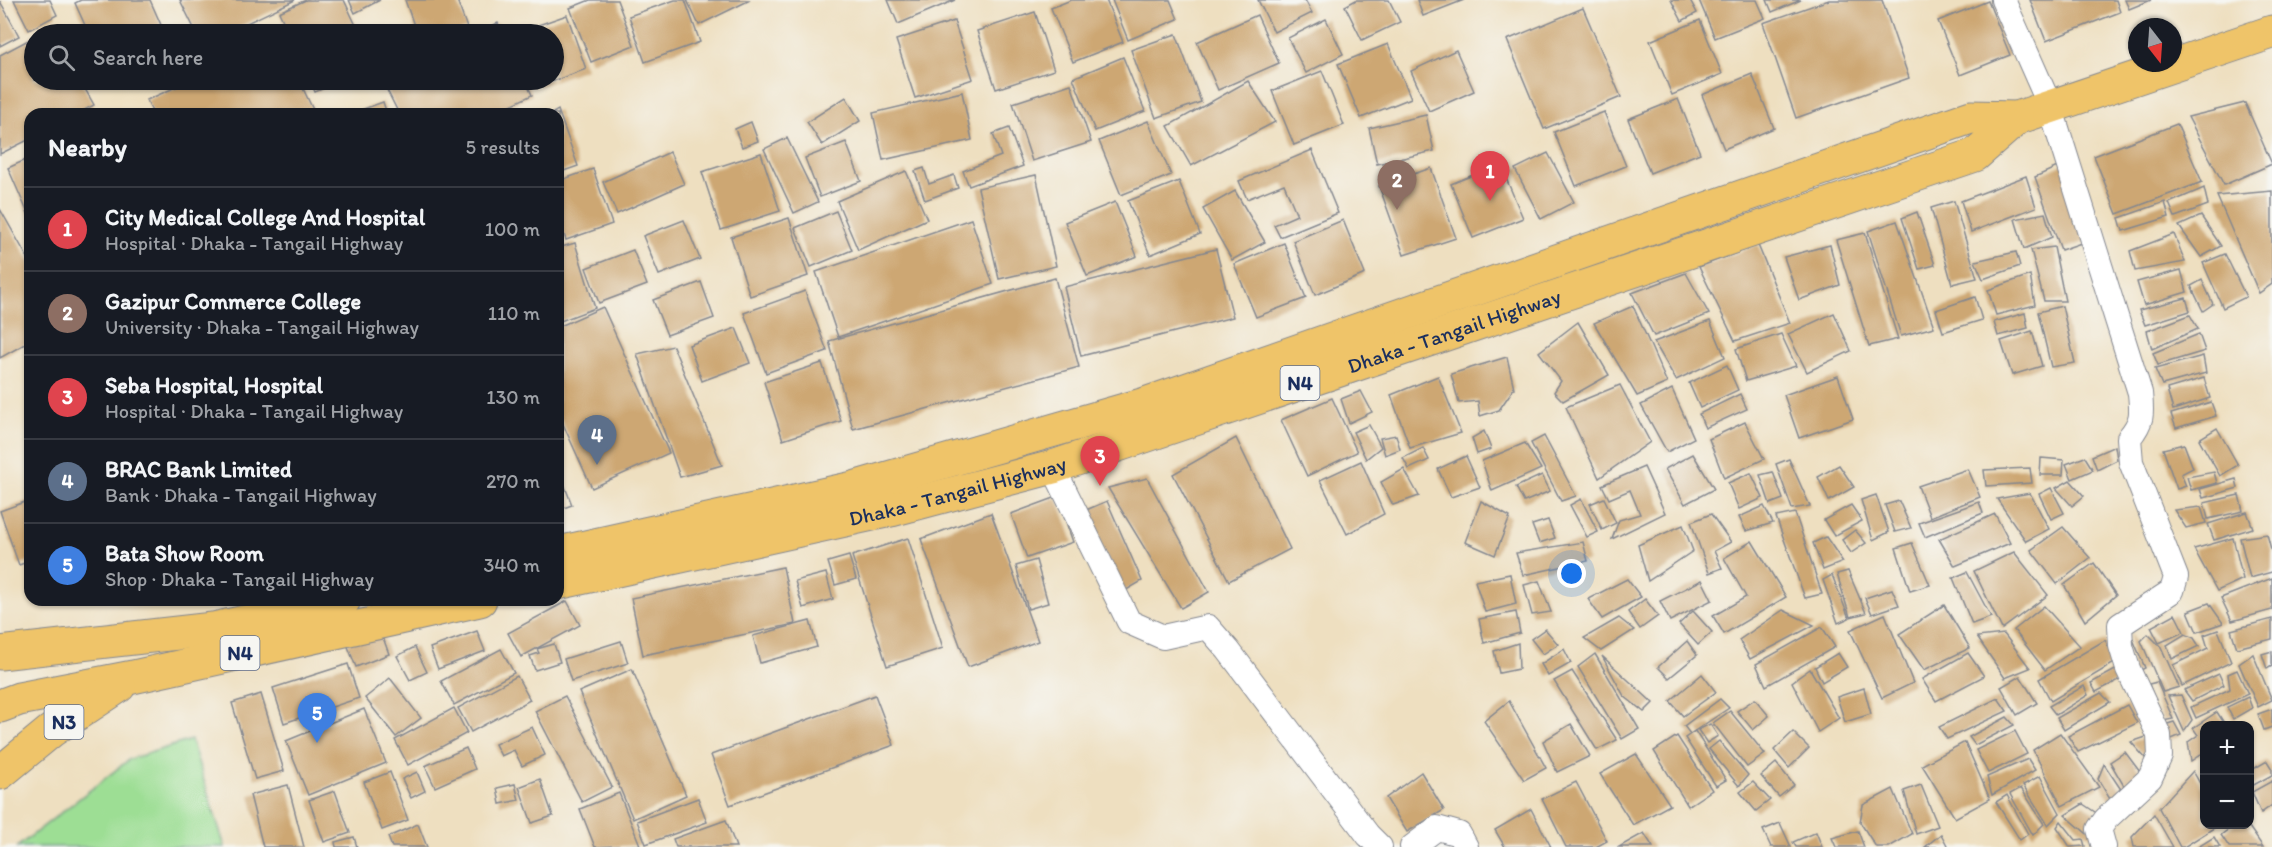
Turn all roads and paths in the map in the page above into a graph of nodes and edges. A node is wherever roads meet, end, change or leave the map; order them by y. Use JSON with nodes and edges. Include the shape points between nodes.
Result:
{"nodes":[{"id":1,"x":2003,"y":0,"type":"edge"},
{"id":2,"x":2272,"y":32,"type":"edge"},
{"id":3,"x":2050,"y":106,"type":"junction"},
{"id":4,"x":2017,"y":118,"type":"junction"},
{"id":5,"x":1053,"y":467,"type":"junction"},
{"id":6,"x":564,"y":552,"type":"edge"},
{"id":7,"x":564,"y":582,"type":"edge"},
{"id":8,"x":317,"y":606,"type":"edge"},
{"id":9,"x":453,"y":606,"type":"edge"},
{"id":10,"x":0,"y":654,"type":"edge"},
{"id":11,"x":133,"y":677,"type":"junction"},
{"id":12,"x":0,"y":706,"type":"edge"},
{"id":13,"x":0,"y":773,"type":"edge"},
{"id":14,"x":1380,"y":847,"type":"edge"},
{"id":15,"x":1412,"y":847,"type":"edge"},
{"id":16,"x":1466,"y":847,"type":"edge"},
{"id":17,"x":2104,"y":847,"type":"edge"}],
"edges":[{"from":1,"to":3,"type":"street"},
{"from":2,"to":3,"type":"highway","name":"Dhaka - Tangail Highway","number":"N4"},
{"from":3,"to":4,"type":"highway","name":"Dhaka - Tangail Highway","number":"N4"},
{"from":3,"to":17,"type":"street","via":[[2140,393],[2142,416],[2129,438],[2131,462],[2176,577],[2172,591],[2120,625],[2128,669],[2159,735],[2160,756],[2150,778],[2099,829]]},
{"from":4,"to":5,"type":"highway","name":"Dhaka - Tangail Highway","number":"N4","via":[[1975,155]]},
{"from":4,"to":6,"type":"highway","name":"Dhaka - Tangail Highway","number":"N4","via":[[1971,117],[1145,404],[853,488]]},
{"from":5,"to":7,"type":"highway","name":"Dhaka - Tangail Highway","number":"N4","via":[[891,510]]},
{"from":5,"to":14,"type":"street","via":[[1129,622],[1163,637],[1208,627]]},
{"from":8,"to":10,"type":"highway","number":"N4","via":[[213,629]]},
{"from":9,"to":11,"type":"highway","number":"N4"},
{"from":11,"to":12,"type":"highway","number":"N4"},
{"from":11,"to":13,"type":"highway","number":"N3","via":[[51,731]]},
{"from":15,"to":16,"type":"street","via":[[1437,828],[1458,834]]}]}
